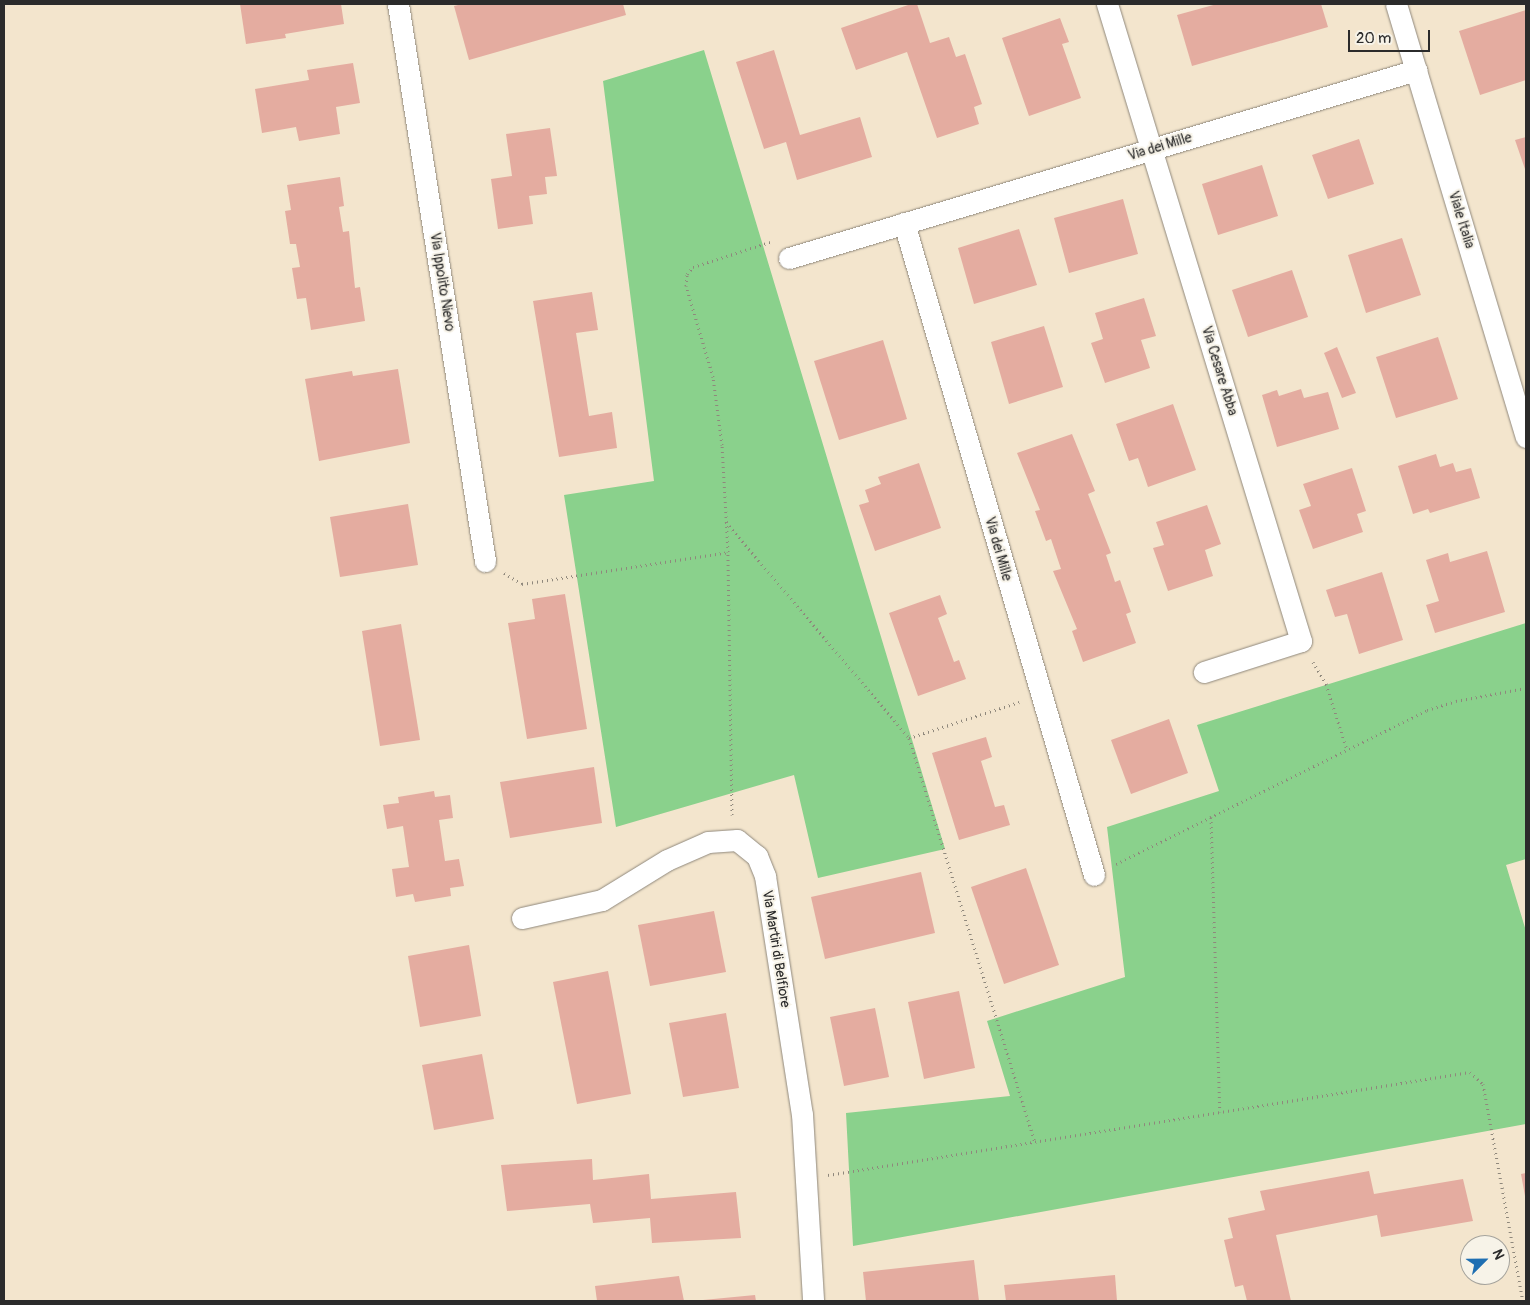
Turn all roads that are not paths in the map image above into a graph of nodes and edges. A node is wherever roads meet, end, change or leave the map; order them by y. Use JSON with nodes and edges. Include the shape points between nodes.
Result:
{"nodes":[{"id":1,"x":398,"y":4,"type":"edge"},
{"id":2,"x":1107,"y":4,"type":"edge"},
{"id":3,"x":1396,"y":4,"type":"edge"},
{"id":4,"x":1416,"y":70,"type":"junction"},
{"id":5,"x":1152,"y":149,"type":"junction"},
{"id":6,"x":904,"y":223,"type":"junction"},
{"id":7,"x":789,"y":258,"type":"road end"},
{"id":8,"x":1520,"y":396,"type":"edge"},
{"id":9,"x":1526,"y":437,"type":"edge"},
{"id":10,"x":485,"y":561,"type":"road end"},
{"id":11,"x":1204,"y":672,"type":"dead end"},
{"id":12,"x":1094,"y":875,"type":"road end"},
{"id":13,"x":522,"y":918,"type":"dead end"},
{"id":14,"x":814,"y":1301,"type":"edge"}],
"edges":[{"from":1,"to":10,"type":"street","name":"Via Ippolito Nievo"},
{"from":2,"to":5,"type":"street","name":"Via Cesare Abba"},
{"from":3,"to":4,"type":"street","name":"Viale Italia"},
{"from":4,"to":5,"type":"street","name":"Via dei Mille"},
{"from":4,"to":8,"type":"street","name":"Viale Italia"},
{"from":5,"to":6,"type":"street","name":"Via dei Mille"},
{"from":5,"to":11,"type":"street","name":"Via Cesare Abba","via":[[1301,641]]},
{"from":6,"to":7,"type":"street","name":"Via dei Mille"},
{"from":6,"to":12,"type":"street","name":"Via dei Mille"},
{"from":8,"to":9,"type":"street","name":"Viale Italia"},
{"from":13,"to":14,"type":"street","name":"Via Martiri di Belfiore","via":[[602,900],[684,851],[708,842],[732,839],[752,851],[765,876],[802,1114]]}]}
